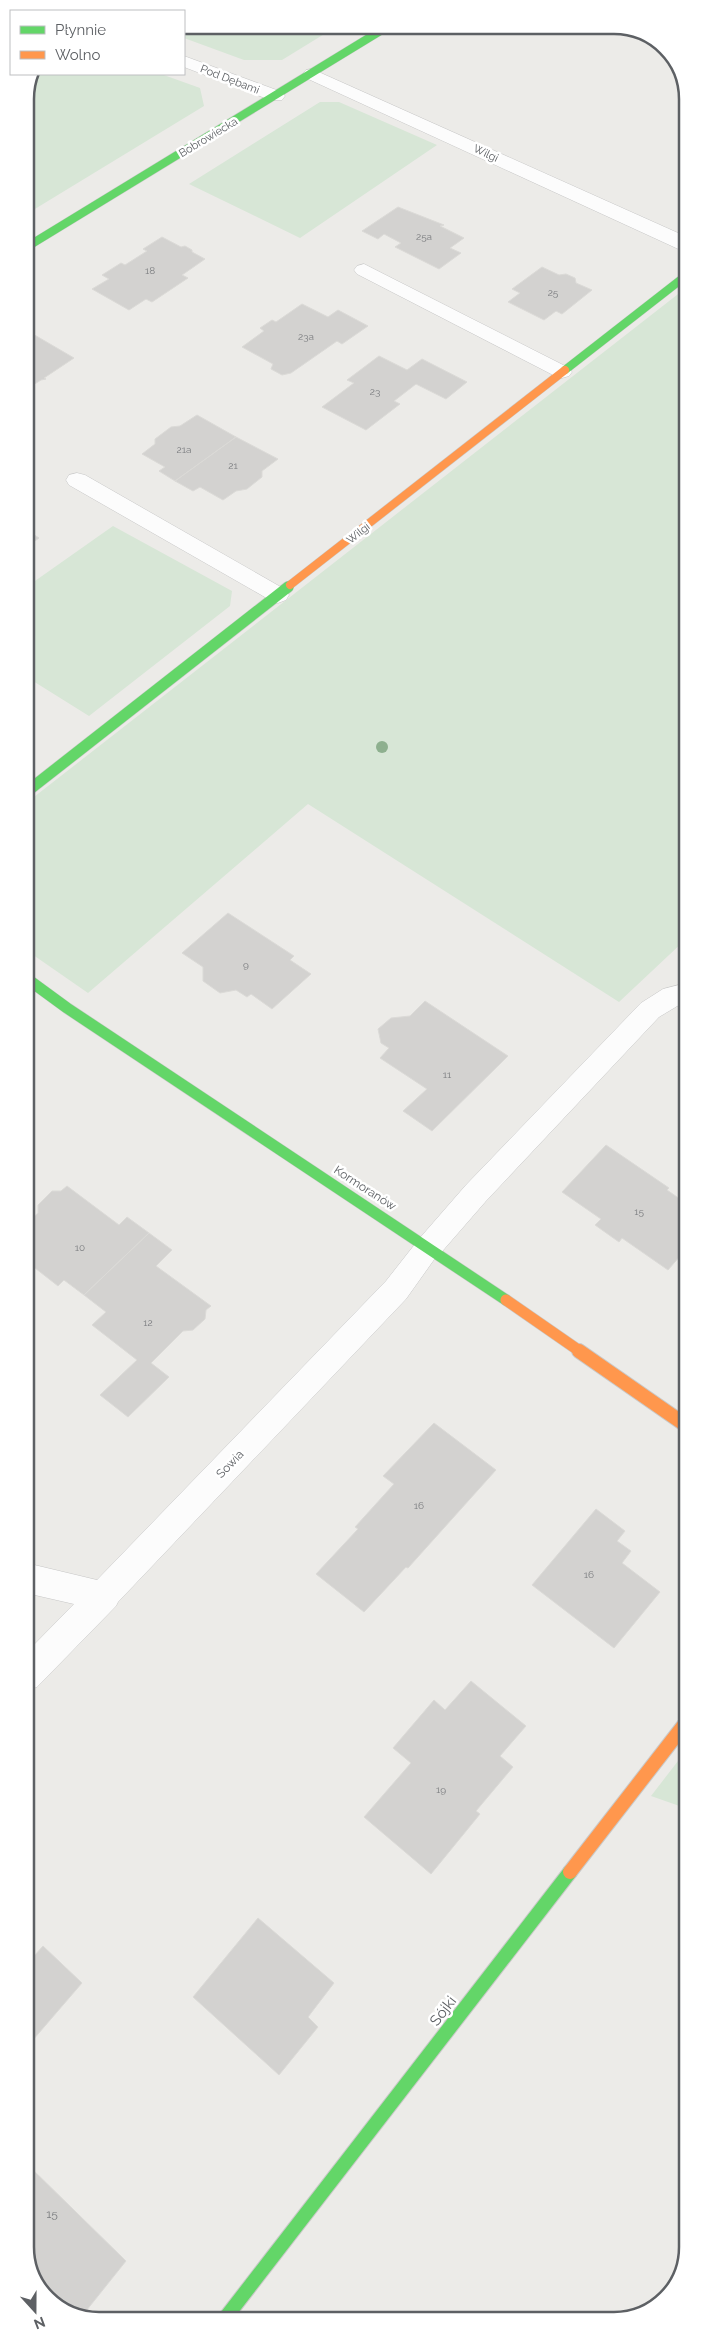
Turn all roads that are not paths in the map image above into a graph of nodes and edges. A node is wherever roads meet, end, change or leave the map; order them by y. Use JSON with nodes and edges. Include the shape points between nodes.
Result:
{"nodes":[{"id":1,"x":376,"y":34,"type":"edge"},
{"id":2,"x":185,"y":61,"type":"edge"},
{"id":3,"x":312,"y":74,"type":"junction"},
{"id":4,"x":276,"y":96,"type":"junction"},
{"id":5,"x":679,"y":241,"type":"edge"},
{"id":6,"x":34,"y":243,"type":"edge"},
{"id":7,"x":364,"y":270,"type":"dead end"},
{"id":8,"x":679,"y":281,"type":"edge"},
{"id":9,"x":562,"y":372,"type":"junction"},
{"id":10,"x":77,"y":480,"type":"dead end"},
{"id":11,"x":278,"y":595,"type":"junction"},
{"id":12,"x":34,"y":787,"type":"edge"},
{"id":13,"x":34,"y":984,"type":"edge"},
{"id":14,"x":679,"y":995,"type":"edge"},
{"id":15,"x":429,"y":1247,"type":"junction"},
{"id":16,"x":679,"y":1420,"type":"edge"},
{"id":17,"x":34,"y":1580,"type":"edge"},
{"id":18,"x":104,"y":1596,"type":"junction"},
{"id":19,"x":34,"y":1668,"type":"edge"},
{"id":20,"x":679,"y":1732,"type":"edge"},
{"id":21,"x":229,"y":2312,"type":"edge"}],
"edges":[{"from":1,"to":3,"type":"street","name":"Bobrowiecka"},
{"from":2,"to":4,"type":"street","name":"Pod Dębami"},
{"from":3,"to":4,"type":"street","name":"Bobrowiecka"},
{"from":3,"to":5,"type":"street","name":"Wilgi"},
{"from":4,"to":6,"type":"street","name":"Bobrowiecka"},
{"from":7,"to":9,"type":"street"},
{"from":8,"to":9,"type":"street","name":"Wilgi"},
{"from":9,"to":11,"type":"street","name":"Wilgi"},
{"from":10,"to":11,"type":"street"},
{"from":11,"to":12,"type":"street","name":"Wilgi"},
{"from":13,"to":15,"type":"street","name":"Kormoranów"},
{"from":14,"to":15,"type":"street","name":"Sowia","via":[[650,1010]]},
{"from":15,"to":16,"type":"street","name":"Kormoranów"},
{"from":15,"to":18,"type":"street","name":"Sowia","via":[[396,1290]]},
{"from":17,"to":18,"type":"street"},
{"from":18,"to":19,"type":"street","name":"Sowia"},
{"from":20,"to":21,"type":"street","name":"Sójki"}]}
